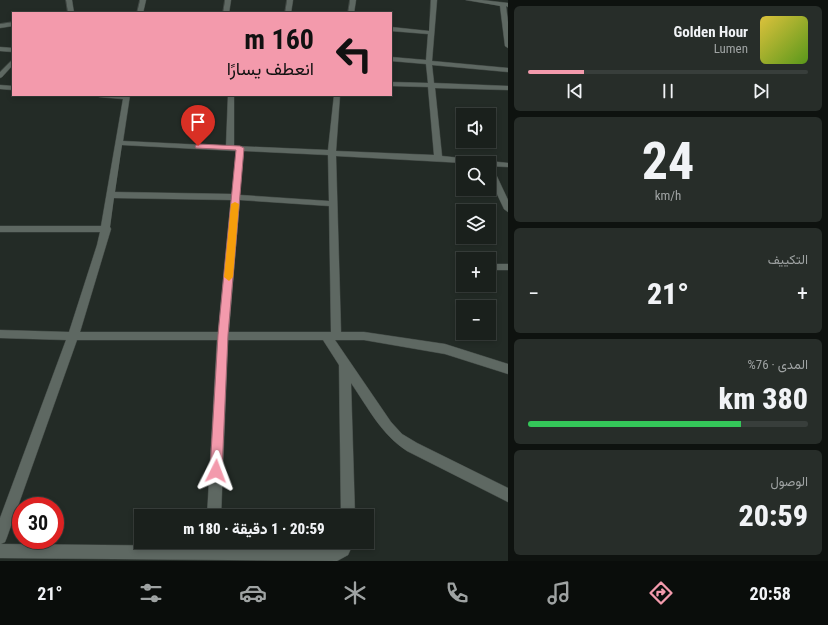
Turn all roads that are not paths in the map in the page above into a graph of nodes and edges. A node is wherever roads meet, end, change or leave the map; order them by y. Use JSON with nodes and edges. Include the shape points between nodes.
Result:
{"nodes":[{"id":1,"x":69,"y":0,"type":"edge"},
{"id":2,"x":143,"y":0,"type":"edge"},
{"id":3,"x":228,"y":0,"type":"edge"},
{"id":4,"x":290,"y":0,"type":"edge"},
{"id":5,"x":353,"y":0,"type":"edge"},
{"id":6,"x":434,"y":0,"type":"edge"},
{"id":7,"x":469,"y":0,"type":"edge"},
{"id":8,"x":506,"y":5,"type":"edge"},
{"id":9,"x":71,"y":12,"type":"edge"},
{"id":10,"x":140,"y":12,"type":"edge"},
{"id":11,"x":226,"y":12,"type":"edge"},
{"id":12,"x":288,"y":12,"type":"edge"},
{"id":13,"x":351,"y":12,"type":"edge"},
{"id":14,"x":12,"y":24,"type":"edge"},
{"id":15,"x":0,"y":26,"type":"edge"},
{"id":16,"x":392,"y":29,"type":"edge"},
{"id":17,"x":432,"y":33,"type":"junction"},
{"id":18,"x":508,"y":46,"type":"edge"},
{"id":19,"x":0,"y":49,"type":"edge"},
{"id":20,"x":12,"y":50,"type":"edge"},
{"id":21,"x":392,"y":59,"type":"edge"},
{"id":22,"x":12,"y":62,"type":"edge"},
{"id":23,"x":429,"y":62,"type":"junction"},
{"id":24,"x":508,"y":70,"type":"edge"},
{"id":25,"x":0,"y":76,"type":"edge"},
{"id":26,"x":392,"y":84,"type":"edge"},
{"id":27,"x":431,"y":85,"type":"junction"},
{"id":28,"x":0,"y":87,"type":"edge"},
{"id":29,"x":12,"y":88,"type":"edge"},
{"id":30,"x":508,"y":88,"type":"edge"},
{"id":31,"x":127,"y":96,"type":"edge"},
{"id":32,"x":231,"y":96,"type":"edge"},
{"id":33,"x":337,"y":96,"type":"edge"},
{"id":34,"x":120,"y":143,"type":"junction"},
{"id":35,"x":235,"y":148,"type":"junction"},
{"id":36,"x":332,"y":153,"type":"junction"},
{"id":37,"x":438,"y":158,"type":"junction"},
{"id":38,"x":456,"y":160,"type":"edge"},
{"id":39,"x":496,"y":164,"type":"edge"},
{"id":40,"x":508,"y":165,"type":"edge"},
{"id":41,"x":496,"y":183,"type":"edge"},
{"id":42,"x":111,"y":195,"type":"junction"},
{"id":43,"x":236,"y":197,"type":"junction"},
{"id":44,"x":333,"y":204,"type":"junction"},
{"id":45,"x":508,"y":209,"type":"edge"},
{"id":46,"x":0,"y":229,"type":"edge"},
{"id":47,"x":106,"y":229,"type":"junction"},
{"id":48,"x":496,"y":267,"type":"edge"},
{"id":49,"x":508,"y":267,"type":"edge"},
{"id":50,"x":0,"y":334,"type":"edge"},
{"id":51,"x":223,"y":335,"type":"junction"},
{"id":52,"x":331,"y":335,"type":"junction"},
{"id":53,"x":73,"y":336,"type":"junction"},
{"id":54,"x":345,"y":364,"type":"junction"},
{"id":55,"x":508,"y":369,"type":"edge"},
{"id":56,"x":508,"y":495,"type":"edge"},
{"id":57,"x":214,"y":509,"type":"edge"},
{"id":58,"x":348,"y":509,"type":"edge"},
{"id":59,"x":0,"y":537,"type":"edge"},
{"id":60,"x":209,"y":549,"type":"edge"},
{"id":61,"x":229,"y":549,"type":"edge"},
{"id":62,"x":344,"y":549,"type":"edge"},
{"id":63,"x":0,"y":551,"type":"edge"},
{"id":64,"x":186,"y":557,"type":"edge"}],
"edges":[{"from":1,"to":9,"type":"street"},
{"from":2,"to":10,"type":"street"},
{"from":3,"to":11,"type":"street"},
{"from":4,"to":12,"type":"street"},
{"from":5,"to":13,"type":"street"},
{"from":6,"to":17,"type":"street"},
{"from":7,"to":8,"type":"street"},
{"from":8,"to":18,"type":"street"},
{"from":14,"to":15,"type":"street"},
{"from":16,"to":17,"type":"street"},
{"from":17,"to":23,"type":"street"},
{"from":19,"to":20,"type":"street"},
{"from":21,"to":23,"type":"street"},
{"from":22,"to":25,"type":"street"},
{"from":23,"to":24,"type":"street"},
{"from":23,"to":27,"type":"street"},
{"from":26,"to":27,"type":"street"},
{"from":27,"to":30,"type":"street"},
{"from":27,"to":37,"type":"street"},
{"from":28,"to":29,"type":"street"},
{"from":31,"to":34,"type":"street"},
{"from":32,"to":35,"type":"street"},
{"from":33,"to":36,"type":"street"},
{"from":34,"to":35,"type":"street"},
{"from":34,"to":42,"type":"street"},
{"from":35,"to":36,"type":"street"},
{"from":35,"to":43,"type":"street"},
{"from":36,"to":37,"type":"street"},
{"from":36,"to":44,"type":"street"},
{"from":37,"to":38,"type":"street"},
{"from":39,"to":40,"type":"street"},
{"from":41,"to":45,"type":"street"},
{"from":42,"to":43,"type":"street"},
{"from":42,"to":47,"type":"street"},
{"from":43,"to":44,"type":"street"},
{"from":43,"to":51,"type":"street"},
{"from":44,"to":52,"type":"street"},
{"from":46,"to":47,"type":"street"},
{"from":47,"to":53,"type":"street"},
{"from":48,"to":49,"type":"street"},
{"from":50,"to":53,"type":"street"},
{"from":51,"to":52,"type":"street"},
{"from":51,"to":53,"type":"street"},
{"from":51,"to":57,"type":"street"},
{"from":52,"to":54,"type":"street"},
{"from":52,"to":55,"type":"street","via":[[364,336],[420,344],[445,349]]},
{"from":53,"to":59,"type":"street"},
{"from":54,"to":56,"type":"street","via":[[386,426],[398,438]]},
{"from":54,"to":58,"type":"street"},
{"from":60,"to":64,"type":"street"},
{"from":61,"to":62,"type":"street","via":[[331,555],[339,554]]},
{"from":63,"to":64,"type":"street"}]}
